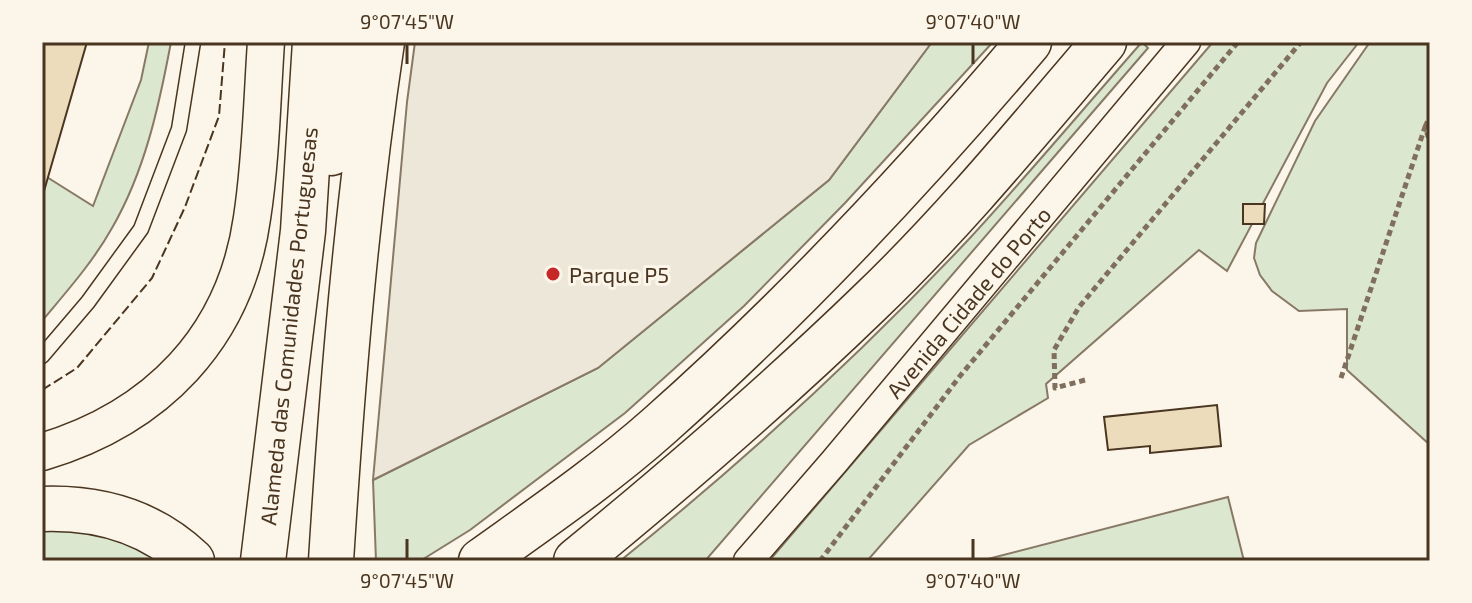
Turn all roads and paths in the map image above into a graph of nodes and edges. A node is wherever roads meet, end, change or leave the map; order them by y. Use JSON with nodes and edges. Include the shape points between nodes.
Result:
{"nodes":[{"id":1,"x":193,"y":42,"type":"edge"},
{"id":2,"x":266,"y":42,"type":"edge"},
{"id":3,"x":315,"y":42,"type":"edge"},
{"id":4,"x":352,"y":42,"type":"edge"},
{"id":5,"x":382,"y":42,"type":"edge"},
{"id":6,"x":1029,"y":42,"type":"edge"},
{"id":7,"x":1104,"y":42,"type":"edge"},
{"id":8,"x":1186,"y":42,"type":"edge"},
{"id":9,"x":1238,"y":42,"type":"edge"},
{"id":10,"x":1301,"y":42,"type":"edge"},
{"id":11,"x":1430,"y":116,"type":"edge"},
{"id":12,"x":1425,"y":127,"type":"junction"},
{"id":13,"x":1430,"y":142,"type":"edge"},
{"id":14,"x":303,"y":231,"type":"junction"},
{"id":15,"x":42,"y":356,"type":"edge"},
{"id":16,"x":1341,"y":378,"type":"dead end"},
{"id":17,"x":1085,"y":380,"type":"dead end"},
{"id":18,"x":42,"y":452,"type":"edge"},
{"id":19,"x":42,"y":509,"type":"edge"},
{"id":20,"x":192,"y":561,"type":"edge"},
{"id":21,"x":263,"y":561,"type":"edge"},
{"id":22,"x":331,"y":561,"type":"edge"},
{"id":23,"x":481,"y":561,"type":"edge"},
{"id":24,"x":576,"y":561,"type":"edge"},
{"id":25,"x":748,"y":561,"type":"edge"},
{"id":26,"x":820,"y":561,"type":"edge"}],
"edges":[{"from":1,"to":15,"type":"lane","via":[[179,129],[141,229]]},
{"from":2,"to":18,"type":"street","via":[[252,218],[244,258],[210,335],[156,396],[116,422]]},
{"from":3,"to":14,"type":"main road","name":"Alameda das Comunidades Portuguesas"},
{"from":4,"to":14,"type":"main road","via":[[333,144]]},
{"from":5,"to":22,"type":"main road","via":[[341,401]]},
{"from":6,"to":23,"type":"main road","via":[[828,265],[658,427]]},
{"from":7,"to":24,"type":"main road","via":[[998,167],[870,303],[693,465]]},
{"from":8,"to":25,"type":"street","name":"Avenida Cidade do Porto"},
{"from":9,"to":26,"type":"path","via":[[960,376]]},
{"from":10,"to":17,"type":"path","via":[[1079,307],[1054,350],[1055,388]]},
{"from":11,"to":12,"type":"path"},
{"from":12,"to":13,"type":"path"},
{"from":12,"to":16,"type":"path"},
{"from":14,"to":21,"type":"main road","name":"Alameda das Comunidades Portuguesas"},
{"from":19,"to":20,"type":"main road","via":[[76,508],[131,521]]}]}
